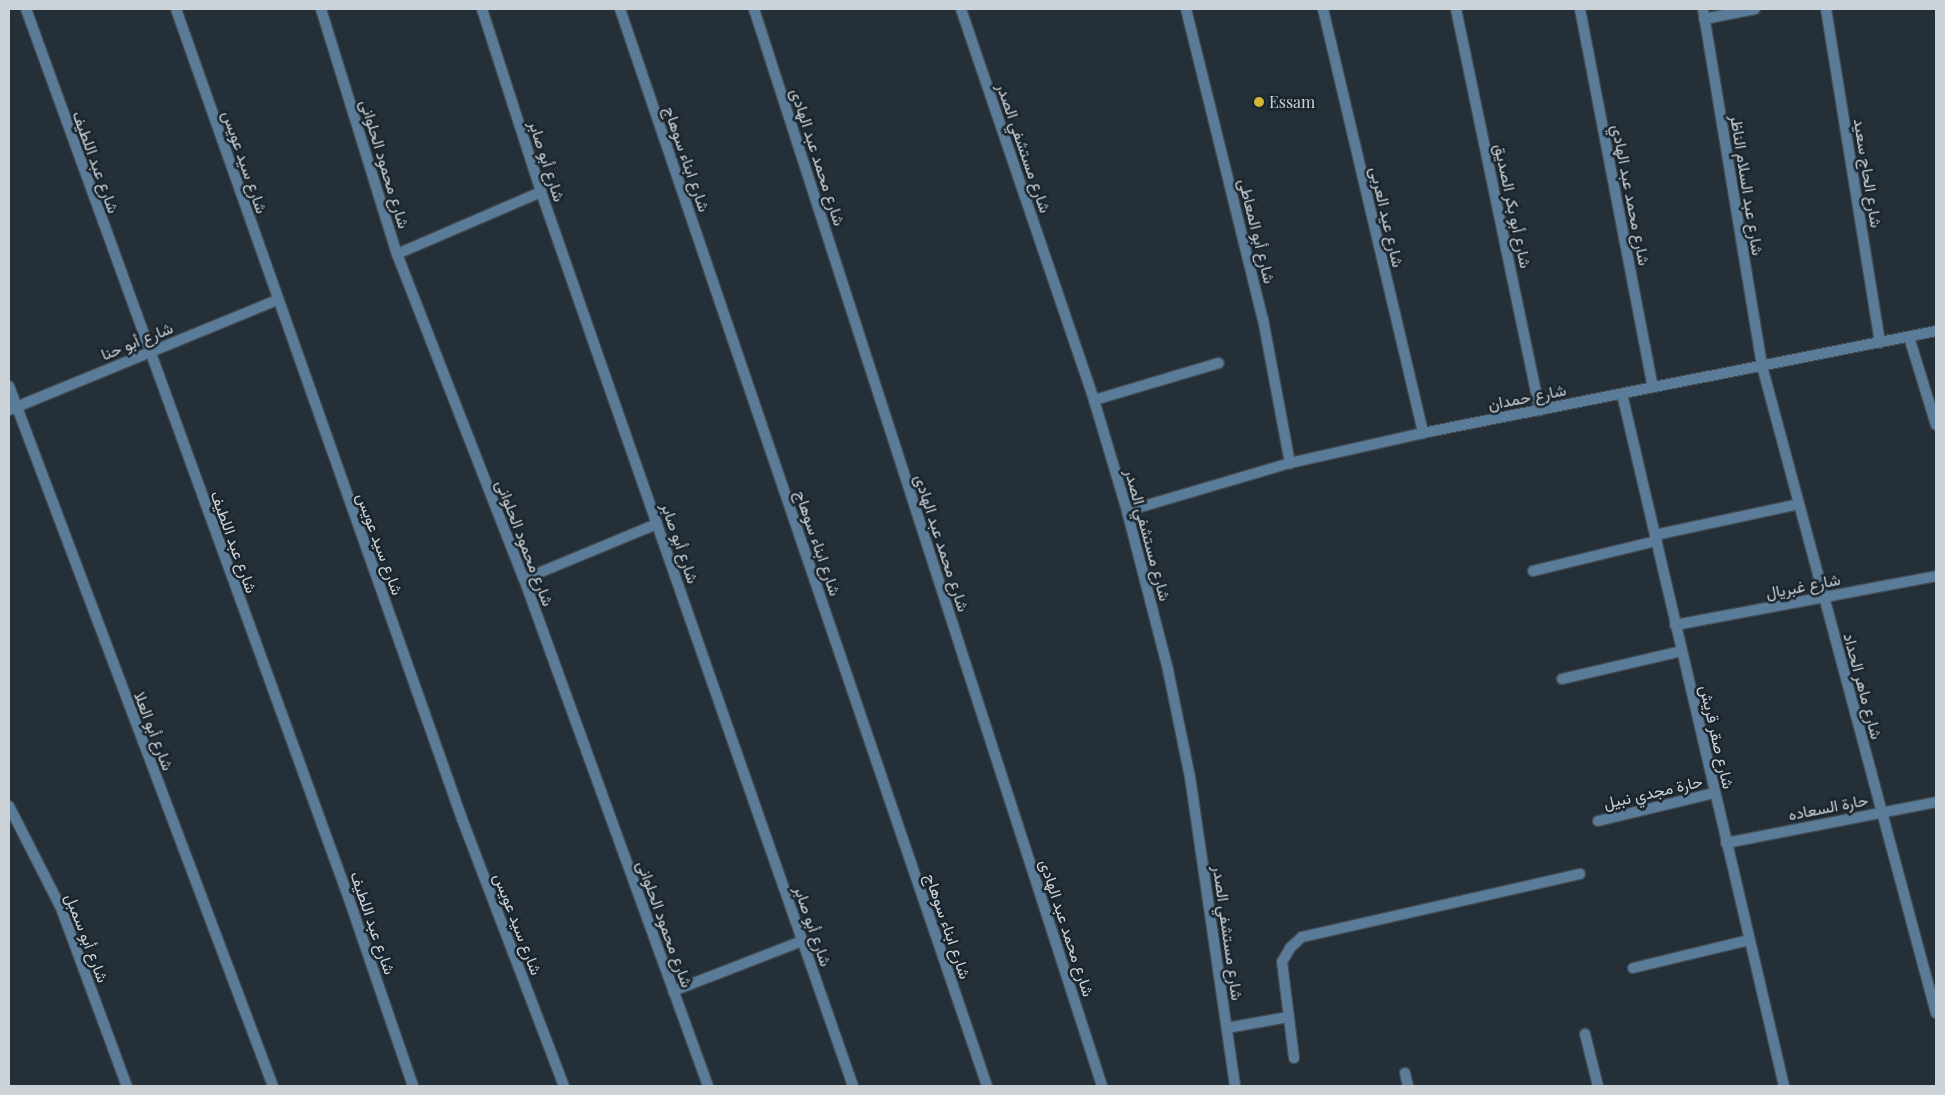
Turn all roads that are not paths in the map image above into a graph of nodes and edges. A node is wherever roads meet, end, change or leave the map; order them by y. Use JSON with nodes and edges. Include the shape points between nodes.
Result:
{"nodes":[{"id":1,"x":26,"y":9,"type":"edge"},
{"id":2,"x":176,"y":9,"type":"edge"},
{"id":3,"x":321,"y":9,"type":"edge"},
{"id":4,"x":482,"y":9,"type":"edge"},
{"id":5,"x":620,"y":9,"type":"edge"},
{"id":6,"x":754,"y":9,"type":"edge"},
{"id":7,"x":961,"y":9,"type":"edge"},
{"id":8,"x":1186,"y":9,"type":"edge"},
{"id":9,"x":1323,"y":9,"type":"edge"},
{"id":10,"x":1456,"y":9,"type":"edge"},
{"id":11,"x":1580,"y":9,"type":"edge"},
{"id":12,"x":1755,"y":9,"type":"edge"},
{"id":13,"x":1826,"y":9,"type":"edge"},
{"id":14,"x":1703,"y":14,"type":"edge"},
{"id":15,"x":541,"y":192,"type":"junction"},
{"id":16,"x":397,"y":254,"type":"junction"},
{"id":17,"x":277,"y":300,"type":"junction"},
{"id":18,"x":1936,"y":331,"type":"edge"},
{"id":19,"x":1910,"y":337,"type":"junction"},
{"id":20,"x":1880,"y":343,"type":"junction"},
{"id":21,"x":148,"y":353,"type":"junction"},
{"id":22,"x":1218,"y":363,"type":"dead end"},
{"id":23,"x":1762,"y":366,"type":"junction"},
{"id":24,"x":9,"y":386,"type":"edge"},
{"id":25,"x":1653,"y":387,"type":"junction"},
{"id":26,"x":1622,"y":394,"type":"junction"},
{"id":27,"x":1094,"y":400,"type":"junction"},
{"id":28,"x":13,"y":408,"type":"edge"},
{"id":29,"x":1540,"y":410,"type":"junction"},
{"id":30,"x":1936,"y":425,"type":"edge"},
{"id":31,"x":1423,"y":433,"type":"junction"},
{"id":32,"x":1290,"y":462,"type":"junction"},
{"id":33,"x":1799,"y":504,"type":"junction"},
{"id":34,"x":1127,"y":510,"type":"junction"},
{"id":35,"x":657,"y":524,"type":"junction"},
{"id":36,"x":1656,"y":538,"type":"junction"},
{"id":37,"x":1533,"y":570,"type":"dead end"},
{"id":38,"x":1936,"y":576,"type":"edge"},
{"id":39,"x":524,"y":580,"type":"junction"},
{"id":40,"x":1824,"y":597,"type":"junction"},
{"id":41,"x":1676,"y":625,"type":"junction"},
{"id":42,"x":1682,"y":651,"type":"junction"},
{"id":43,"x":1562,"y":679,"type":"dead end"},
{"id":44,"x":1715,"y":793,"type":"junction"},
{"id":45,"x":1936,"y":802,"type":"edge"},
{"id":46,"x":9,"y":806,"type":"edge"},
{"id":47,"x":1882,"y":812,"type":"junction"},
{"id":48,"x":1598,"y":821,"type":"dead end"},
{"id":49,"x":1726,"y":843,"type":"junction"},
{"id":50,"x":1580,"y":874,"type":"dead end"},
{"id":51,"x":802,"y":940,"type":"junction"},
{"id":52,"x":1750,"y":940,"type":"junction"},
{"id":53,"x":1633,"y":968,"type":"dead end"},
{"id":54,"x":673,"y":991,"type":"junction"},
{"id":55,"x":1936,"y":1013,"type":"edge"},
{"id":56,"x":1288,"y":1017,"type":"junction"},
{"id":57,"x":1227,"y":1028,"type":"junction"},
{"id":58,"x":1585,"y":1034,"type":"dead end"},
{"id":59,"x":1294,"y":1058,"type":"dead end"},
{"id":60,"x":1405,"y":1073,"type":"dead end"},
{"id":61,"x":127,"y":1086,"type":"edge"},
{"id":62,"x":274,"y":1086,"type":"edge"},
{"id":63,"x":413,"y":1086,"type":"edge"},
{"id":64,"x":564,"y":1086,"type":"edge"},
{"id":65,"x":708,"y":1086,"type":"edge"},
{"id":66,"x":853,"y":1086,"type":"edge"},
{"id":67,"x":987,"y":1086,"type":"edge"},
{"id":68,"x":1102,"y":1086,"type":"edge"},
{"id":69,"x":1236,"y":1086,"type":"edge"},
{"id":70,"x":1408,"y":1086,"type":"edge"},
{"id":71,"x":1598,"y":1086,"type":"edge"},
{"id":72,"x":1784,"y":1086,"type":"edge"}],
"edges":[{"from":1,"to":21,"type":"street","name":"شارع عبد اللطيف"},
{"from":2,"to":17,"type":"street","name":"شارع سيد عويس"},
{"from":3,"to":16,"type":"street","name":"شارع محمود الحلوانى"},
{"from":4,"to":15,"type":"street","name":"شارع أبو صابر"},
{"from":5,"to":67,"type":"street","name":"شارع ابناء سوهاج"},
{"from":6,"to":68,"type":"street","name":"شارع محمد عبد الهادى"},
{"from":7,"to":27,"type":"street","name":"شارع مستشفي الصدر"},
{"from":8,"to":32,"type":"street","name":"شارع أبو المعاطى","via":[[1263,319]]},
{"from":9,"to":31,"type":"street","name":"شارع عيد العربى"},
{"from":10,"to":29,"type":"street","name":"شارع أبو بكر الصديق"},
{"from":11,"to":25,"type":"street","name":"شارع محمد عبد الهادي"},
{"from":12,"to":14,"type":"street"},
{"from":13,"to":20,"type":"street","name":"شارع الحاج سعيد"},
{"from":14,"to":23,"type":"street","name":"شارع عبد السلام الناظر"},
{"from":15,"to":16,"type":"street"},
{"from":15,"to":35,"type":"street","name":"شارع أبو صابر"},
{"from":16,"to":39,"type":"street","name":"شارع محمود الحلوانى"},
{"from":17,"to":21,"type":"street","name":"شارع أبو حنا"},
{"from":17,"to":64,"type":"street","name":"شارع سيد عويس","via":[[462,819]]},
{"from":18,"to":19,"type":"street","name":"شارع حمدان"},
{"from":19,"to":20,"type":"street","name":"شارع حمدان"},
{"from":19,"to":30,"type":"street"},
{"from":20,"to":23,"type":"street","name":"شارع حمدان"},
{"from":21,"to":28,"type":"street","name":"شارع أبو حنا"},
{"from":21,"to":63,"type":"street","name":"شارع عبد اللطيف","via":[[349,899]]},
{"from":22,"to":27,"type":"street"},
{"from":23,"to":25,"type":"street","name":"شارع حمدان"},
{"from":23,"to":33,"type":"street","name":"شارع ماهر الحداد"},
{"from":24,"to":28,"type":"street","name":"شارع أبو العلا"},
{"from":25,"to":26,"type":"street","name":"شارع حمدان"},
{"from":26,"to":29,"type":"street","name":"شارع حمدان"},
{"from":26,"to":36,"type":"street","name":"شارع صقر قريش"},
{"from":27,"to":34,"type":"street","name":"شارع مستشفي الصدر"},
{"from":28,"to":62,"type":"street","name":"شارع أبو العلا"},
{"from":29,"to":31,"type":"street","name":"شارع حمدان"},
{"from":31,"to":32,"type":"street","name":"شارع حمدان"},
{"from":32,"to":34,"type":"street","name":"شارع حمدان"},
{"from":33,"to":36,"type":"street"},
{"from":33,"to":40,"type":"street","name":"شارع ماهر الحداد"},
{"from":34,"to":57,"type":"street","name":"شارع مستشفي الصدر","via":[[1168,670],[1190,777]]},
{"from":35,"to":39,"type":"street"},
{"from":35,"to":51,"type":"street","name":"شارع أبو صابر"},
{"from":36,"to":37,"type":"street"},
{"from":36,"to":41,"type":"street","name":"شارع صقر قريش"},
{"from":38,"to":40,"type":"street","name":"شارع غبريال"},
{"from":39,"to":54,"type":"street","name":"شارع محمود الحلوانى"},
{"from":40,"to":41,"type":"street","name":"شارع غبريال"},
{"from":40,"to":47,"type":"street","name":"شارع ماهر الحداد"},
{"from":41,"to":42,"type":"street","name":"شارع صقر قريش"},
{"from":42,"to":43,"type":"street"},
{"from":42,"to":44,"type":"street","name":"شارع صقر قريش"},
{"from":44,"to":48,"type":"street","name":"حارة مجدي نبيل"},
{"from":44,"to":49,"type":"street","name":"شارع صقر قريش"},
{"from":45,"to":47,"type":"street","name":"حارة السعاده"},
{"from":46,"to":61,"type":"street","name":"شارع أبو سمبل","via":[[61,908]]},
{"from":47,"to":49,"type":"street","name":"حارة السعاده"},
{"from":47,"to":55,"type":"street","name":"شارع ماهر الحداد"},
{"from":49,"to":52,"type":"street","name":"شارع صقر قريش"},
{"from":50,"to":56,"type":"street","via":[[1302,937],[1282,962]]},
{"from":51,"to":54,"type":"street"},
{"from":51,"to":66,"type":"street","name":"شارع أبو صابر"},
{"from":52,"to":53,"type":"street"},
{"from":52,"to":72,"type":"street","name":"شارع صقر قريش"},
{"from":54,"to":65,"type":"street","name":"شارع محمود الحلوانى"},
{"from":56,"to":57,"type":"street"},
{"from":56,"to":59,"type":"street"},
{"from":57,"to":69,"type":"street","name":"شارع مستشفي الصدر"},
{"from":58,"to":71,"type":"street"},
{"from":60,"to":70,"type":"street"}]}
